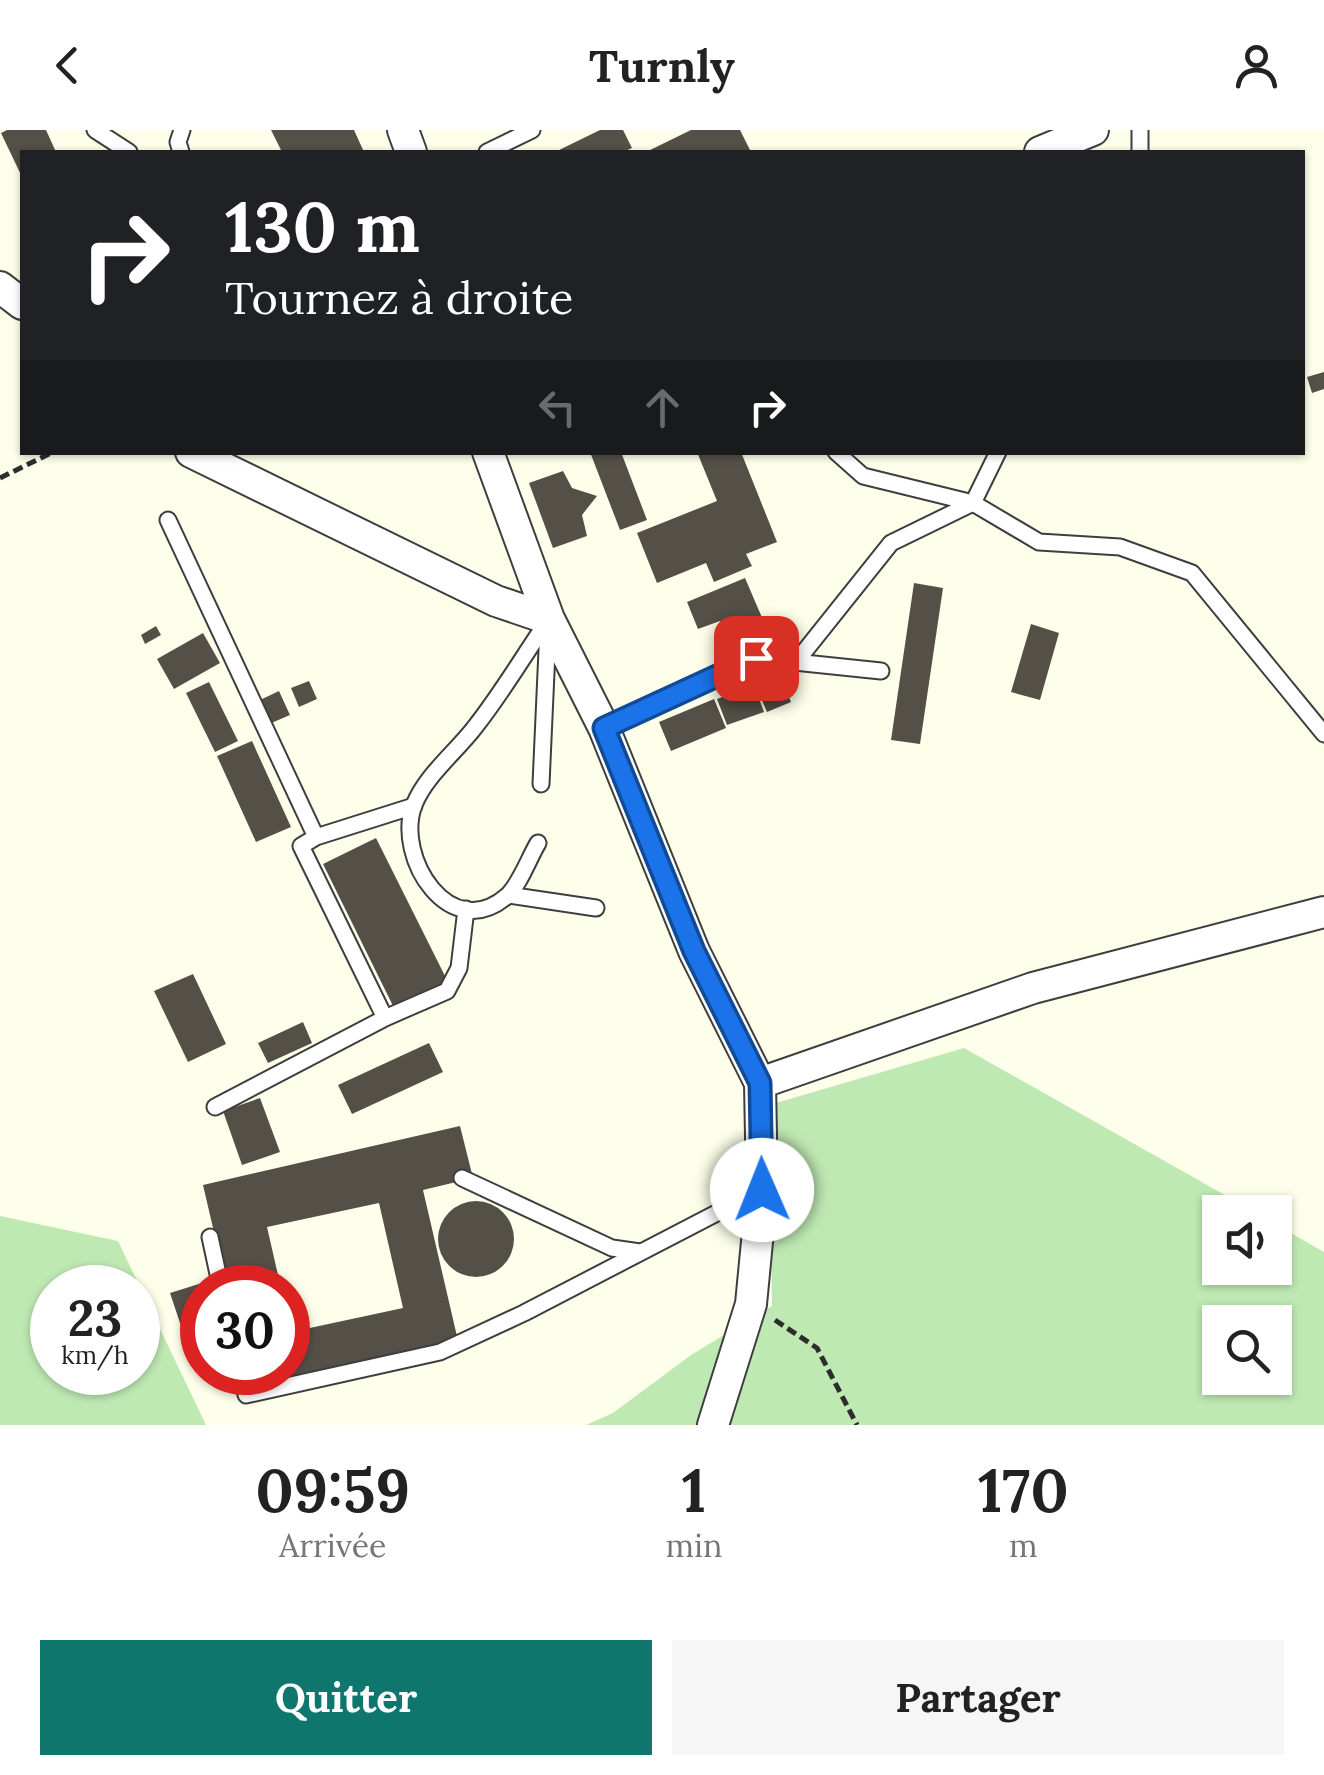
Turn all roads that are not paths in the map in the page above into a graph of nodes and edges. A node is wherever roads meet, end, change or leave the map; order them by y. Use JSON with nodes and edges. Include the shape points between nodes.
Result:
{"nodes":[{"id":1,"x":95,"y":130,"type":"edge"},
{"id":2,"x":532,"y":130,"type":"edge"},
{"id":3,"x":1094,"y":130,"type":"edge"},
{"id":4,"x":126,"y":150,"type":"edge"},
{"id":5,"x":491,"y":150,"type":"edge"},
{"id":6,"x":1045,"y":150,"type":"edge"},
{"id":7,"x":197,"y":455,"type":"edge"},
{"id":8,"x":489,"y":455,"type":"edge"},
{"id":9,"x":839,"y":455,"type":"edge"},
{"id":10,"x":997,"y":455,"type":"edge"},
{"id":11,"x":973,"y":504,"type":"junction"},
{"id":12,"x":168,"y":520,"type":"dead end"},
{"id":13,"x":549,"y":619,"type":"junction"},
{"id":14,"x":796,"y":662,"type":"junction"},
{"id":15,"x":881,"y":671,"type":"dead end"},
{"id":16,"x":604,"y":728,"type":"junction"},
{"id":17,"x":1324,"y":734,"type":"edge"},
{"id":18,"x":541,"y":784,"type":"dead end"},
{"id":19,"x":414,"y":806,"type":"junction"},
{"id":20,"x":316,"y":837,"type":"junction"},
{"id":21,"x":538,"y":842,"type":"dead end"},
{"id":22,"x":508,"y":895,"type":"junction"},
{"id":23,"x":596,"y":908,"type":"dead end"},
{"id":24,"x":466,"y":909,"type":"junction"},
{"id":25,"x":1324,"y":912,"type":"edge"},
{"id":26,"x":385,"y":1018,"type":"junction"},
{"id":27,"x":760,"y":1083,"type":"junction"},
{"id":28,"x":215,"y":1108,"type":"dead end"},
{"id":29,"x":462,"y":1178,"type":"dead end"},
{"id":30,"x":762,"y":1190,"type":"junction"},
{"id":31,"x":210,"y":1237,"type":"dead end"},
{"id":32,"x":640,"y":1252,"type":"junction"},
{"id":33,"x":216,"y":1265,"type":"edge"},
{"id":34,"x":310,"y":1381,"type":"edge"},
{"id":35,"x":713,"y":1425,"type":"edge"}],
"edges":[{"from":1,"to":4,"type":"lane"},
{"from":2,"to":5,"type":"lane"},
{"from":3,"to":6,"type":"street"},
{"from":7,"to":13,"type":"street","via":[[496,601]]},
{"from":8,"to":13,"type":"street"},
{"from":9,"to":11,"type":"lane","via":[[863,476]]},
{"from":10,"to":11,"type":"lane"},
{"from":11,"to":14,"type":"lane","via":[[891,543]]},
{"from":11,"to":17,"type":"lane","via":[[1039,542],[1120,547],[1192,573]]},
{"from":12,"to":20,"type":"lane"},
{"from":13,"to":16,"type":"street"},
{"from":13,"to":18,"type":"lane"},
{"from":13,"to":19,"type":"lane"},
{"from":14,"to":15,"type":"lane"},
{"from":14,"to":16,"type":"lane","via":[[756,658]]},
{"from":16,"to":27,"type":"street","via":[[694,951]]},
{"from":19,"to":20,"type":"lane"},
{"from":19,"to":24,"type":"lane","via":[[410,834],[426,887],[449,906]]},
{"from":20,"to":26,"type":"lane","via":[[301,846]]},
{"from":21,"to":22,"type":"lane"},
{"from":22,"to":23,"type":"lane"},
{"from":22,"to":24,"type":"lane","via":[[477,911]]},
{"from":24,"to":26,"type":"lane","via":[[459,968],[448,991]]},
{"from":25,"to":27,"type":"street","via":[[1033,988]]},
{"from":26,"to":28,"type":"lane"},
{"from":27,"to":30,"type":"street"},
{"from":29,"to":32,"type":"lane","via":[[612,1248]]},
{"from":30,"to":32,"type":"lane"},
{"from":30,"to":35,"type":"street","via":[[751,1304]]},
{"from":31,"to":33,"type":"lane"},
{"from":32,"to":34,"type":"lane","via":[[440,1352]]}]}
